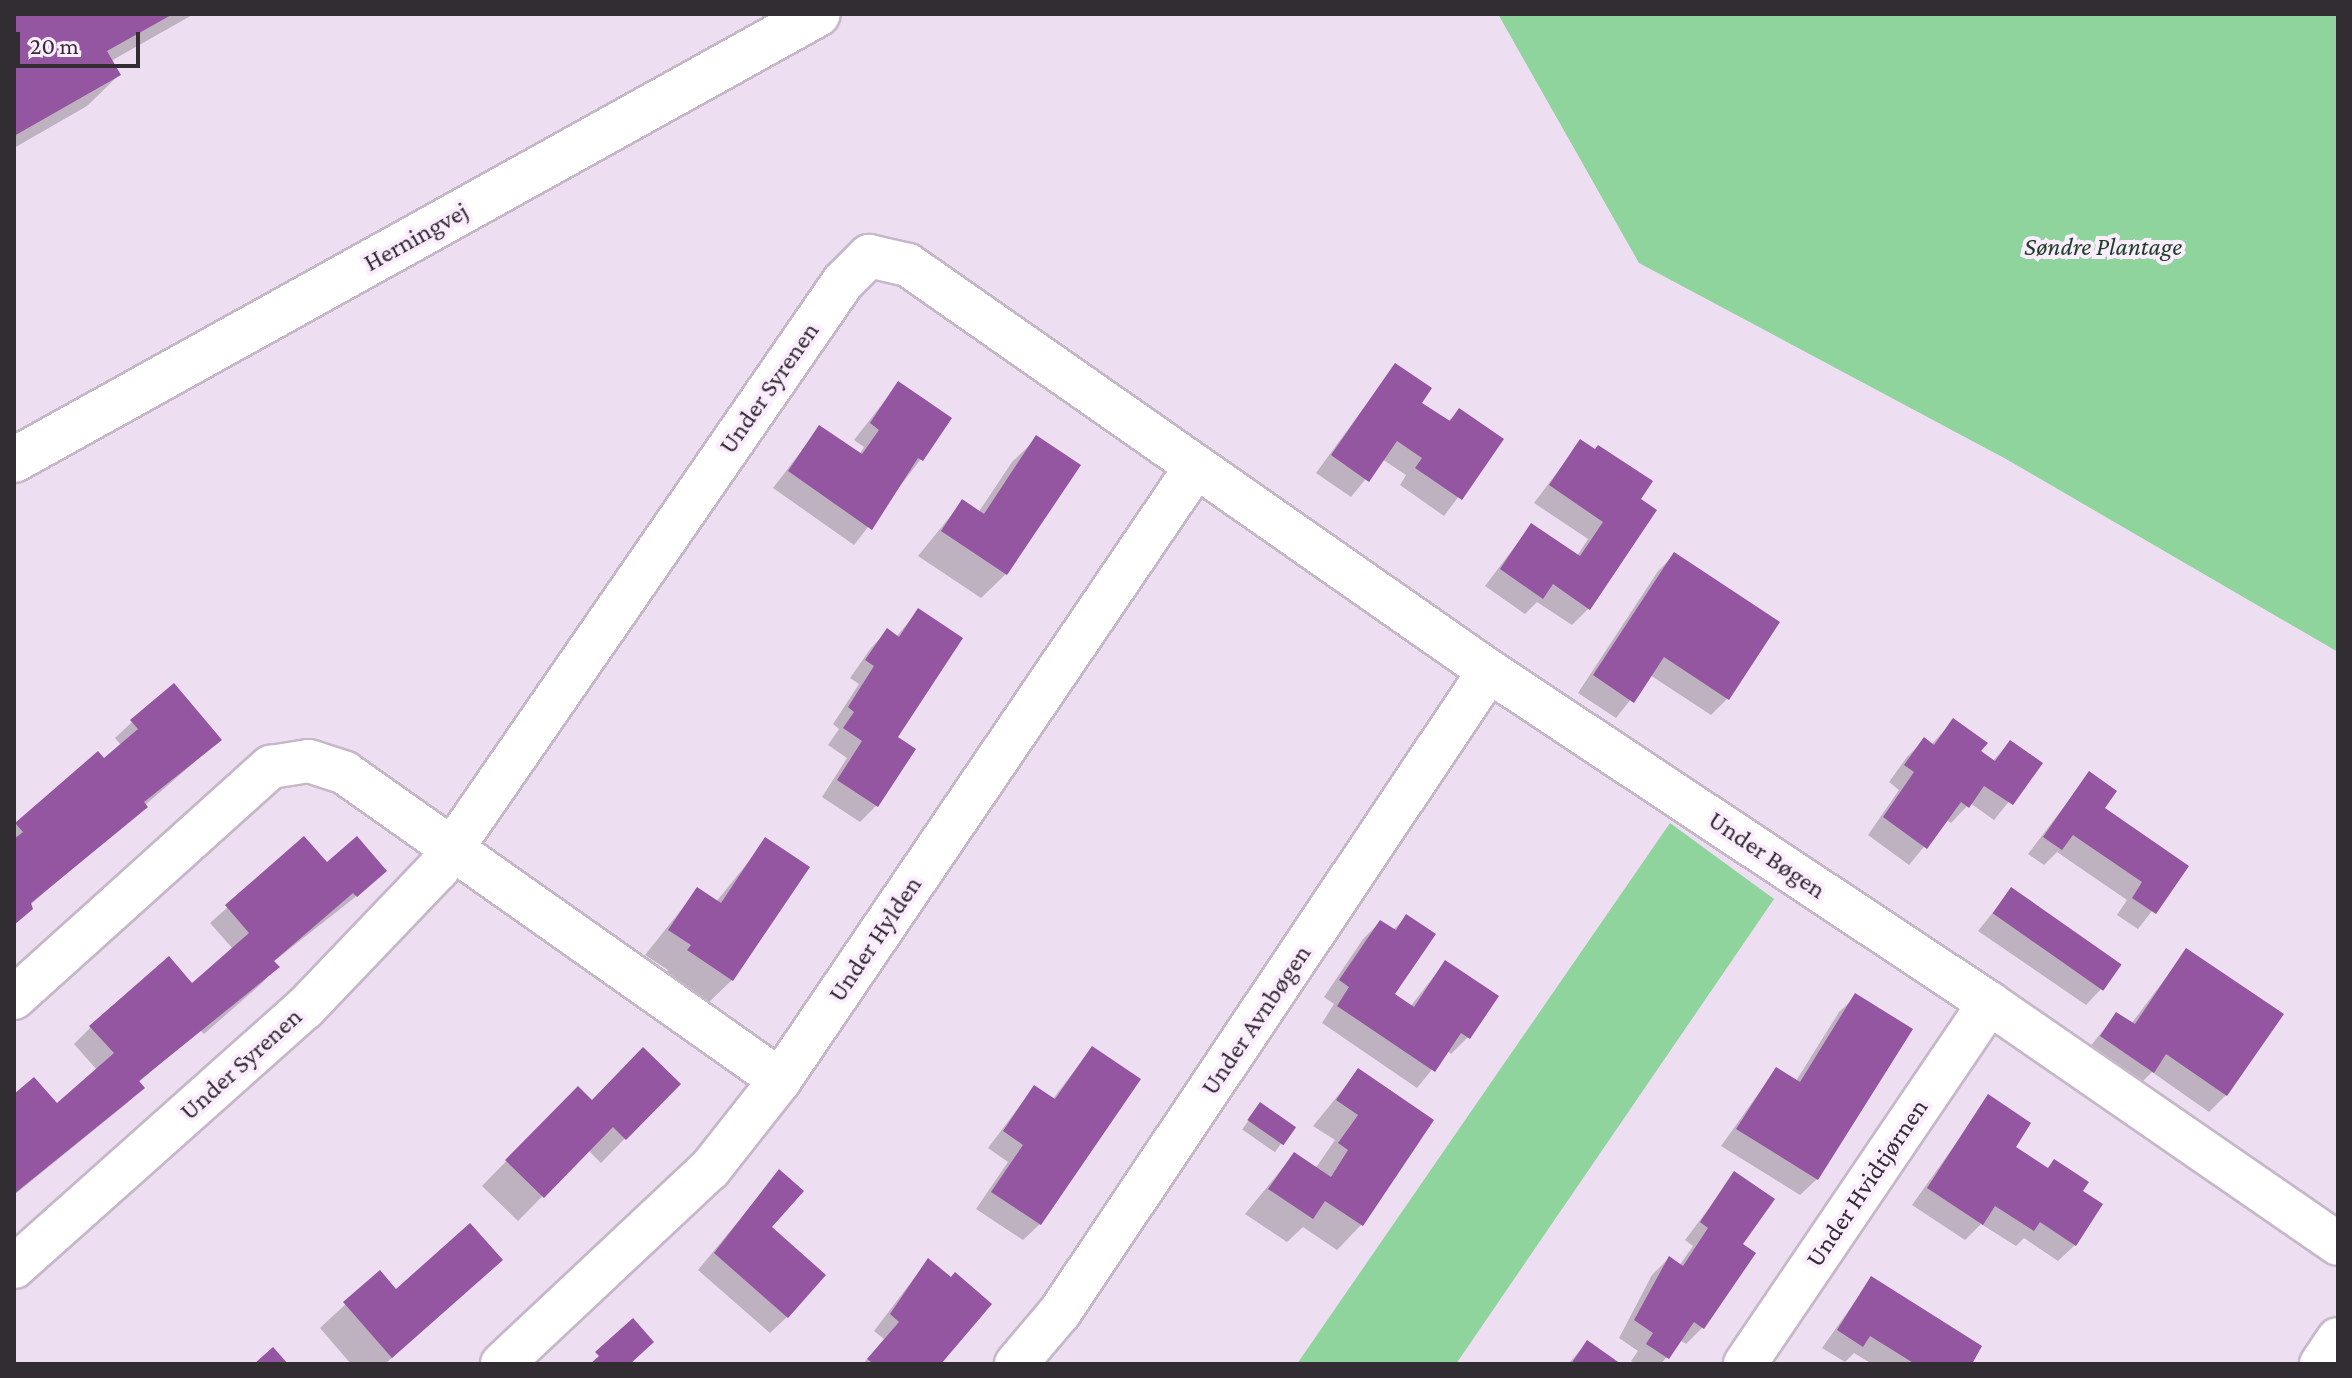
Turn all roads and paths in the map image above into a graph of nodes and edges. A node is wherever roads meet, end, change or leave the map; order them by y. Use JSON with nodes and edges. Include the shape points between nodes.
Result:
{"nodes":[{"id":1,"x":818,"y":14,"type":"edge"},
{"id":2,"x":14,"y":460,"type":"edge"},
{"id":3,"x":1195,"y":468,"type":"junction"},
{"id":4,"x":1489,"y":671,"type":"junction"},
{"id":5,"x":453,"y":846,"type":"junction"},
{"id":6,"x":14,"y":998,"type":"edge"},
{"id":7,"x":1989,"y":1003,"type":"junction"},
{"id":8,"x":780,"y":1080,"type":"junction"},
{"id":9,"x":2338,"y":1244,"type":"edge"},
{"id":10,"x":14,"y":1267,"type":"edge"},
{"id":11,"x":2338,"y":1339,"type":"edge"},
{"id":12,"x":502,"y":1364,"type":"edge"},
{"id":13,"x":1016,"y":1364,"type":"edge"},
{"id":14,"x":1745,"y":1364,"type":"edge"},
{"id":15,"x":2321,"y":1364,"type":"edge"}],
"edges":[{"from":1,"to":2,"type":"main road","name":"Herningvej"},
{"from":3,"to":4,"type":"street","name":"Under Bøgen"},
{"from":3,"to":5,"type":"street","name":"Under Syrenen","via":[[908,265],[869,256],[843,282]]},
{"from":3,"to":8,"type":"street","name":"Under Hylden"},
{"from":4,"to":7,"type":"street","name":"Under Bøgen"},
{"from":4,"to":13,"type":"street","name":"Under Avnbøgen","via":[[1060,1312]]},
{"from":5,"to":6,"type":"street","via":[[345,773],[309,761],[271,767]]},
{"from":5,"to":8,"type":"street"},
{"from":5,"to":10,"type":"street","name":"Under Syrenen","via":[[305,1008]]},
{"from":7,"to":9,"type":"street","name":"Under Bøgen"},
{"from":7,"to":14,"type":"street","name":"Under Hvidtjørnen"},
{"from":8,"to":12,"type":"street","name":"Under Hylden","via":[[710,1169]]},
{"from":11,"to":15,"type":"street"}]}
